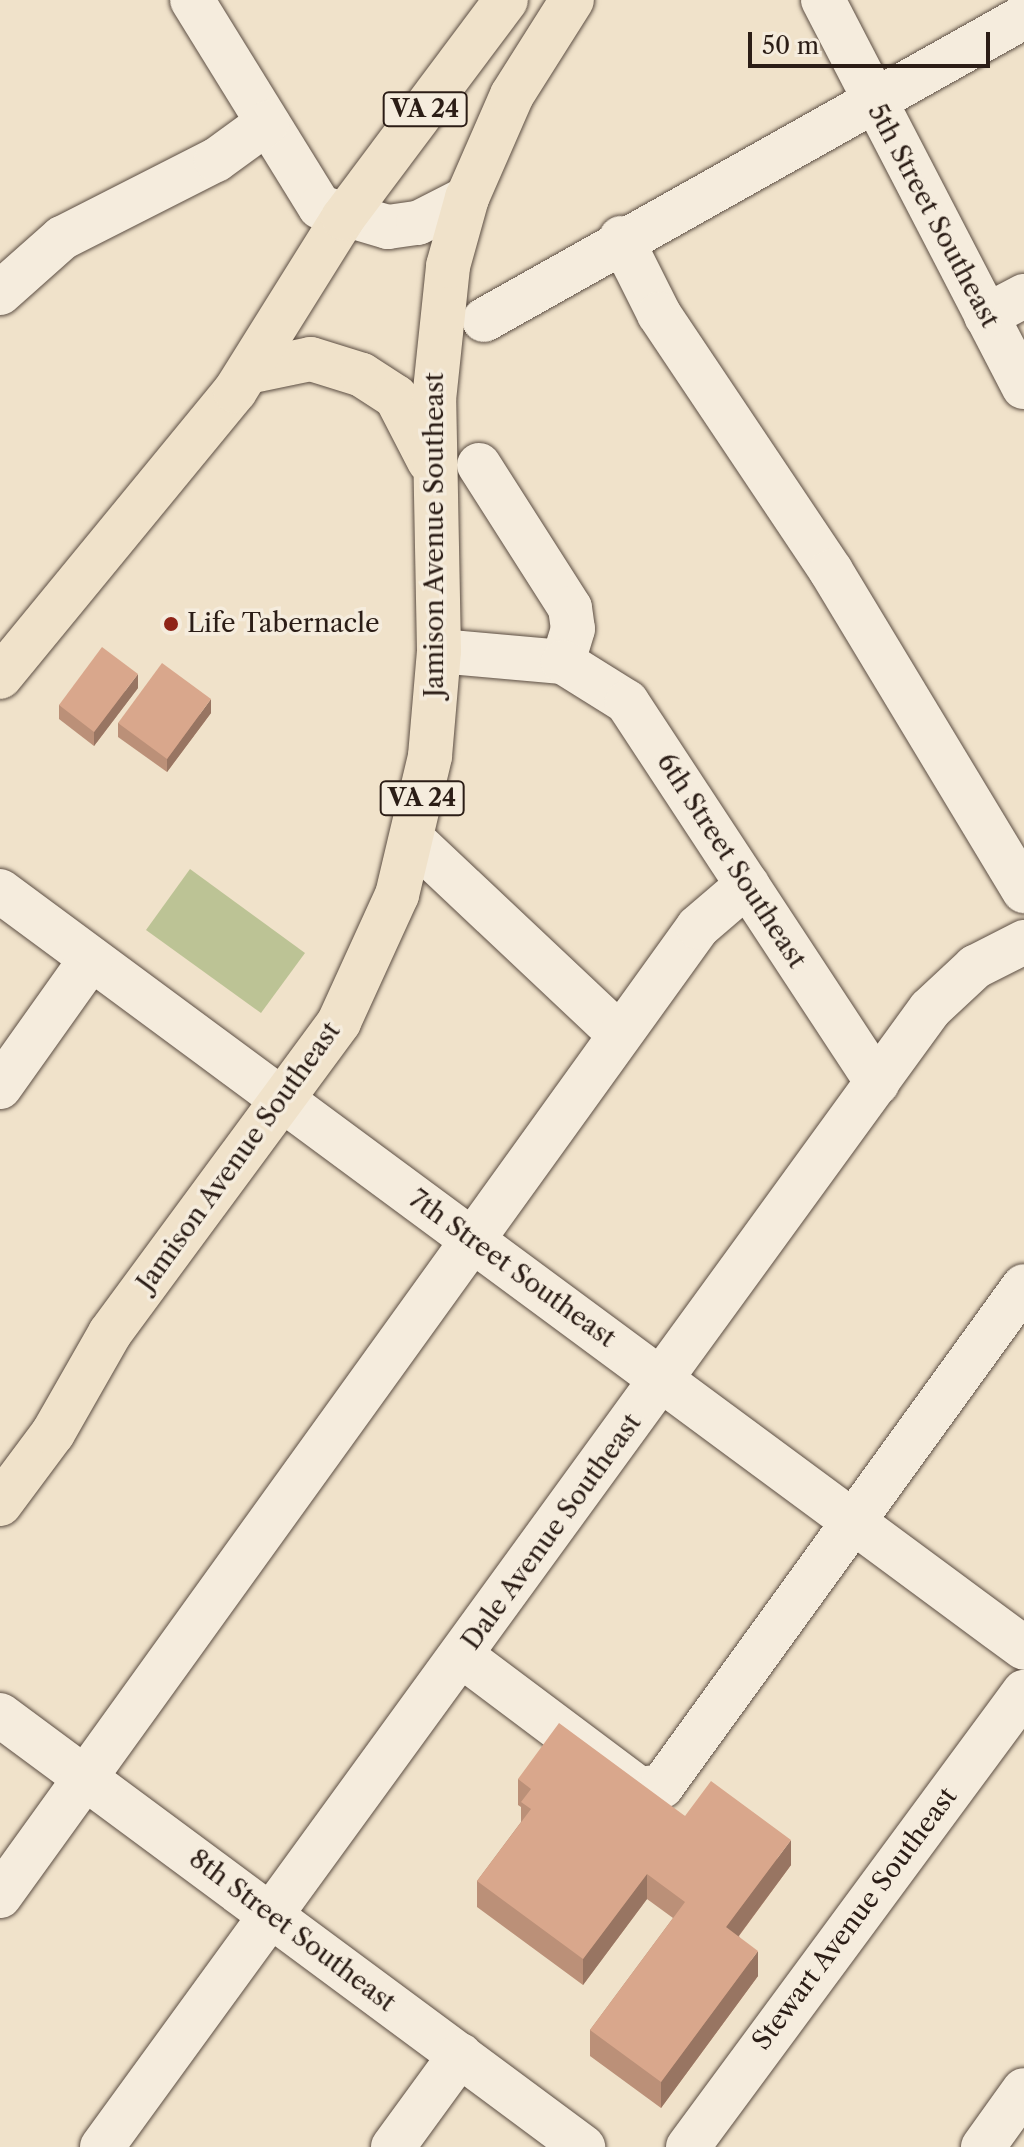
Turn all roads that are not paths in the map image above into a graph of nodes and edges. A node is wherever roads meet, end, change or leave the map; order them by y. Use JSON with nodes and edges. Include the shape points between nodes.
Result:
{"nodes":[{"id":1,"x":192,"y":0,"type":"edge"},
{"id":2,"x":506,"y":0,"type":"edge"},
{"id":3,"x":572,"y":0,"type":"edge"},
{"id":4,"x":823,"y":0,"type":"edge"},
{"id":5,"x":1024,"y":17,"type":"edge"},
{"id":6,"x":871,"y":101,"type":"junction"},
{"id":7,"x":267,"y":123,"type":"junction"},
{"id":8,"x":467,"y":198,"type":"junction"},
{"id":9,"x":343,"y":218,"type":"junction"},
{"id":10,"x":621,"y":238,"type":"junction"},
{"id":11,"x":0,"y":293,"type":"edge"},
{"id":12,"x":1024,"y":296,"type":"edge"},
{"id":13,"x":986,"y":316,"type":"junction"},
{"id":14,"x":484,"y":320,"type":"dead end"},
{"id":15,"x":248,"y":372,"type":"junction"},
{"id":16,"x":1024,"y":387,"type":"edge"},
{"id":17,"x":479,"y":465,"type":"dead end"},
{"id":18,"x":436,"y":478,"type":"junction"},
{"id":19,"x":110,"y":537,"type":"junction"},
{"id":20,"x":439,"y":651,"type":"junction"},
{"id":21,"x":563,"y":662,"type":"junction"},
{"id":22,"x":0,"y":677,"type":"edge"},
{"id":23,"x":413,"y":840,"type":"junction"},
{"id":24,"x":747,"y":885,"type":"junction"},
{"id":25,"x":0,"y":891,"type":"edge"},
{"id":26,"x":1024,"y":891,"type":"edge"},
{"id":27,"x":1024,"y":942,"type":"edge"},
{"id":28,"x":91,"y":959,"type":"junction"},
{"id":29,"x":619,"y":1034,"type":"junction"},
{"id":30,"x":877,"y":1083,"type":"junction"},
{"id":31,"x":0,"y":1087,"type":"edge"},
{"id":32,"x":281,"y":1100,"type":"junction"},
{"id":33,"x":475,"y":1242,"type":"junction"},
{"id":34,"x":1024,"y":1286,"type":"edge"},
{"id":35,"x":664,"y":1379,"type":"junction"},
{"id":36,"x":0,"y":1504,"type":"edge"},
{"id":37,"x":855,"y":1522,"type":"junction"},
{"id":38,"x":1024,"y":1648,"type":"edge"},
{"id":39,"x":462,"y":1656,"type":"junction"},
{"id":40,"x":1024,"y":1692,"type":"edge"},
{"id":41,"x":0,"y":1715,"type":"edge"},
{"id":42,"x":85,"y":1778,"type":"junction"},
{"id":43,"x":0,"y":1896,"type":"edge"},
{"id":44,"x":271,"y":1916,"type":"junction"},
{"id":45,"x":460,"y":2055,"type":"junction"},
{"id":46,"x":1024,"y":2090,"type":"edge"},
{"id":47,"x":102,"y":2147,"type":"edge"},
{"id":48,"x":393,"y":2147,"type":"edge"},
{"id":49,"x":583,"y":2147,"type":"edge"},
{"id":50,"x":688,"y":2147,"type":"edge"},
{"id":51,"x":983,"y":2147,"type":"edge"}],
"edges":[{"from":1,"to":7,"type":"street"},
{"from":2,"to":9,"type":"main road","number":"VA 24"},
{"from":3,"to":8,"type":"main road","name":"Jamison Avenue Southeast","number":"VA 24","via":[[512,95]]},
{"from":4,"to":6,"type":"street","name":"5th Street Southeast"},
{"from":5,"to":6,"type":"street"},
{"from":6,"to":10,"type":"street"},
{"from":6,"to":13,"type":"street","name":"5th Street Southeast"},
{"from":7,"to":9,"type":"street","via":[[314,200]]},
{"from":7,"to":11,"type":"street","via":[[216,160],[62,238]]},
{"from":8,"to":9,"type":"street","via":[[418,223],[388,227]]},
{"from":8,"to":18,"type":"main road","name":"Jamison Avenue Southeast","number":"VA 24","via":[[436,339]]},
{"from":9,"to":15,"type":"main road","number":"VA 24"},
{"from":9,"to":19,"type":"main road","number":"VA 24","via":[[309,248],[146,467]]},
{"from":10,"to":14,"type":"street"},
{"from":10,"to":26,"type":"street","via":[[659,314],[831,571]]},
{"from":12,"to":13,"type":"street"},
{"from":13,"to":16,"type":"street","name":"5th Street Southeast"},
{"from":15,"to":18,"type":"main road","via":[[311,359],[362,375],[396,397]]},
{"from":15,"to":19,"type":"main road","number":"VA 24","via":[[153,496]]},
{"from":17,"to":21,"type":"street","via":[[570,608],[573,629]]},
{"from":18,"to":20,"type":"main road","name":"Jamison Avenue Southeast","number":"VA 24"},
{"from":19,"to":22,"type":"main road","number":"VA 24"},
{"from":20,"to":21,"type":"street","name":"6th Street Southeast"},
{"from":20,"to":23,"type":"main road","name":"Jamison Avenue Southeast","number":"VA 24"},
{"from":21,"to":24,"type":"street","name":"6th Street Southeast","via":[[627,702]]},
{"from":23,"to":29,"type":"street"},
{"from":23,"to":32,"type":"main road","name":"Jamison Avenue Southeast","number":"VA 24","via":[[371,960],[339,1022]]},
{"from":24,"to":29,"type":"street","via":[[698,927]]},
{"from":24,"to":30,"type":"street","name":"6th Street Southeast"},
{"from":25,"to":28,"type":"street","name":"7th Street Southeast"},
{"from":27,"to":30,"type":"street","name":"Dale Avenue Southeast","via":[[953,984]]},
{"from":28,"to":31,"type":"street"},
{"from":28,"to":32,"type":"street","name":"7th Street Southeast"},
{"from":29,"to":33,"type":"street"},
{"from":30,"to":35,"type":"street","name":"Dale Avenue Southeast"},
{"from":32,"to":33,"type":"street","name":"7th Street Southeast"},
{"from":32,"to":36,"type":"main road","name":"Jamison Avenue Southeast","number":"VA 24","via":[[110,1333],[53,1433]]},
{"from":33,"to":35,"type":"street","name":"7th Street Southeast"},
{"from":33,"to":42,"type":"street"},
{"from":34,"to":37,"type":"street"},
{"from":35,"to":37,"type":"street","name":"7th Street Southeast"},
{"from":35,"to":39,"type":"street","name":"Dale Avenue Southeast"},
{"from":37,"to":38,"type":"street","name":"7th Street Southeast"},
{"from":37,"to":39,"type":"street","via":[[653,1791],[639,1789]]},
{"from":39,"to":44,"type":"street","name":"Dale Avenue Southeast"},
{"from":40,"to":50,"type":"street","name":"Stewart Avenue Southeast"},
{"from":41,"to":42,"type":"street","name":"8th Street Southeast"},
{"from":42,"to":43,"type":"street"},
{"from":42,"to":44,"type":"street","name":"8th Street Southeast"},
{"from":44,"to":45,"type":"street","name":"8th Street Southeast"},
{"from":44,"to":47,"type":"street","name":"Dale Avenue Southeast"},
{"from":45,"to":48,"type":"street"},
{"from":45,"to":49,"type":"street","name":"8th Street Southeast"},
{"from":46,"to":51,"type":"street"}]}
